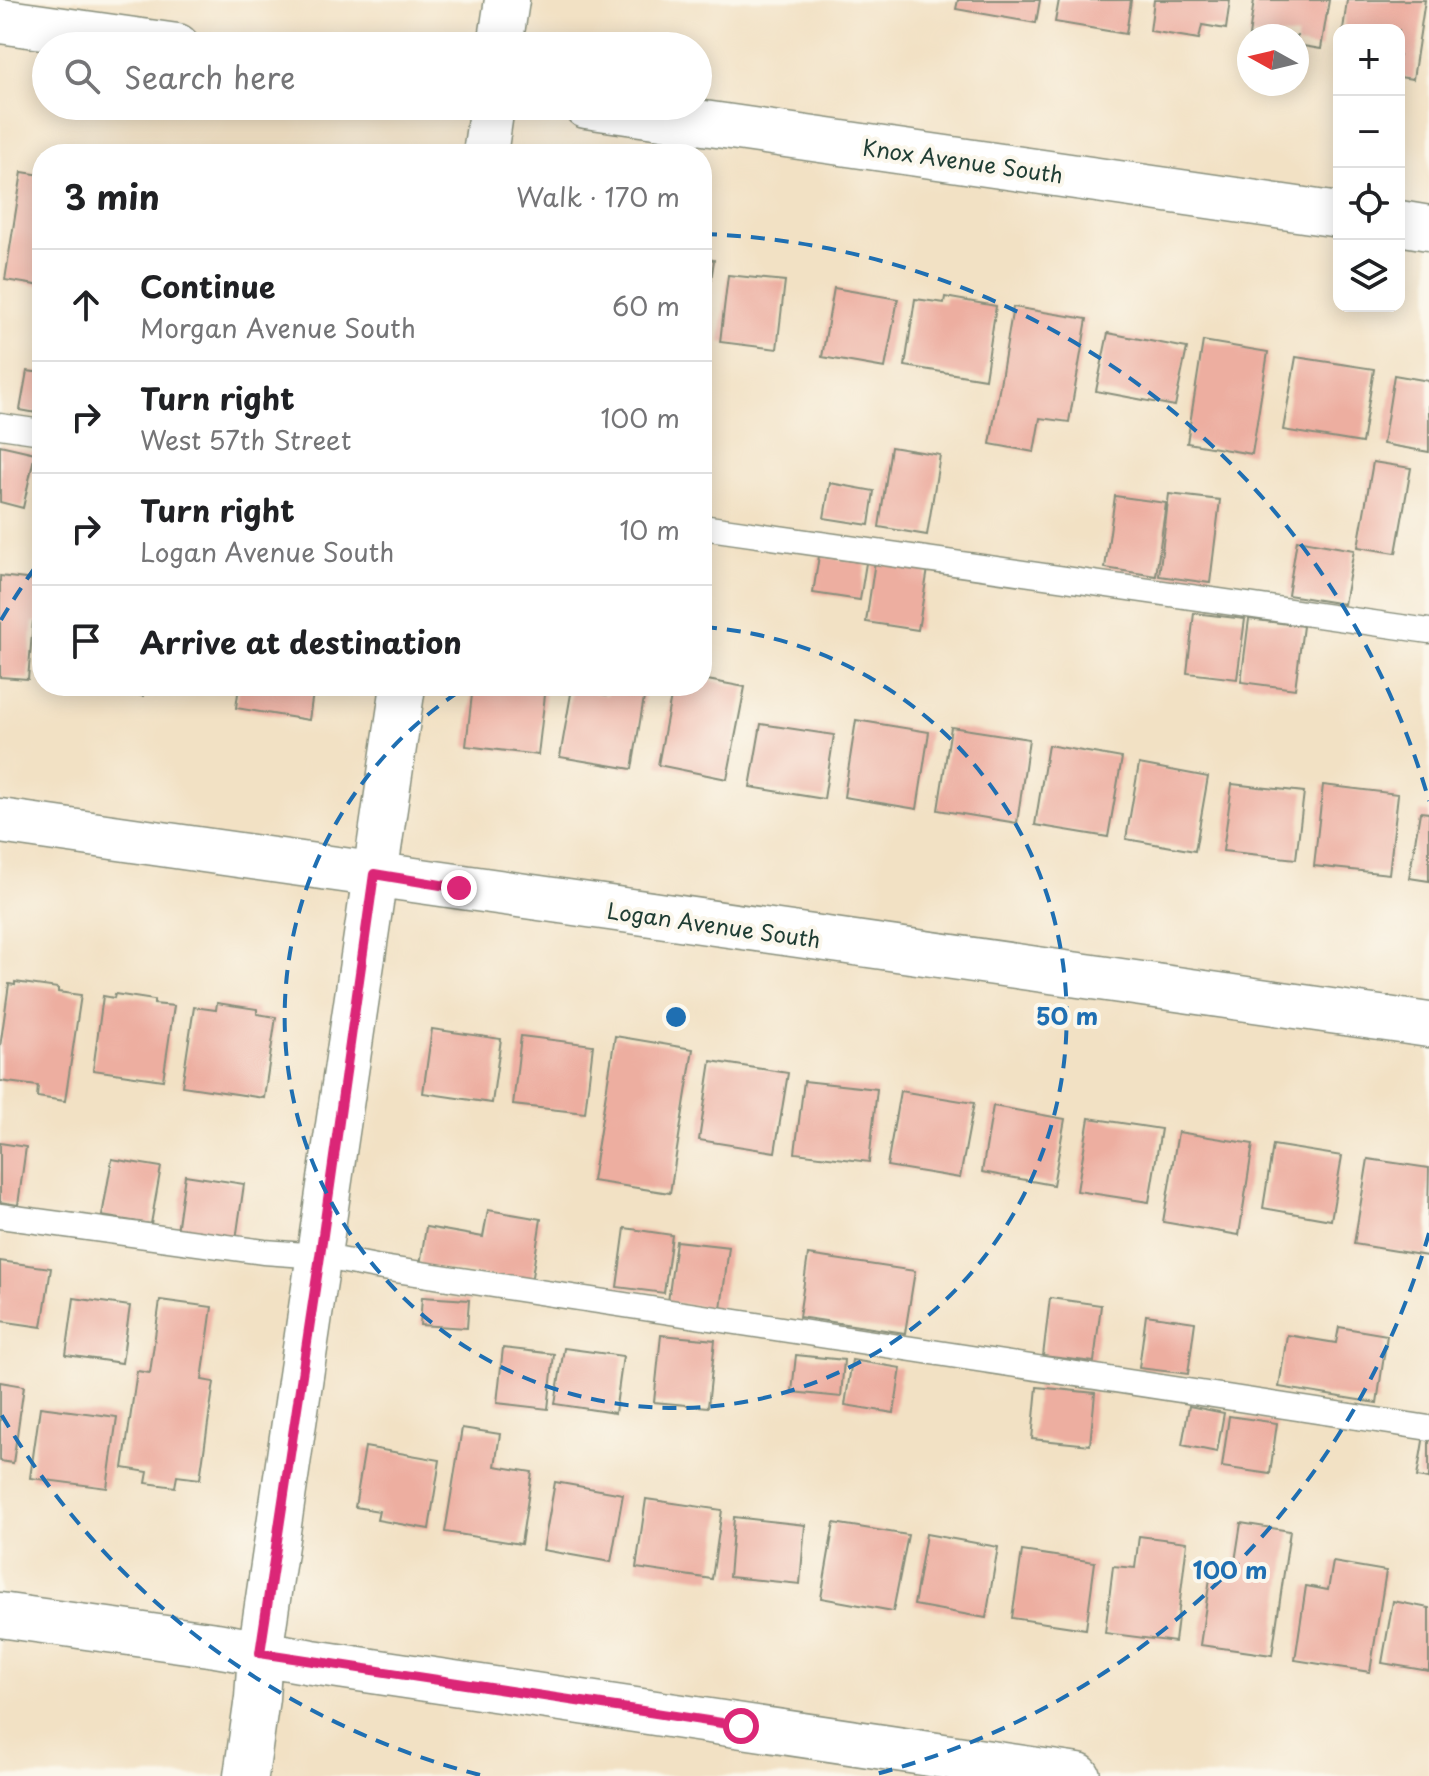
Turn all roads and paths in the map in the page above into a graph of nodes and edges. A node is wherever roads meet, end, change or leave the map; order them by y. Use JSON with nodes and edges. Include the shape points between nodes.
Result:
{"nodes":[{"id":1,"x":507,"y":0,"type":"edge"},
{"id":2,"x":0,"y":21,"type":"edge"},
{"id":3,"x":78,"y":32,"type":"edge"},
{"id":4,"x":502,"y":32,"type":"edge"},
{"id":5,"x":490,"y":120,"type":"edge"},
{"id":6,"x":683,"y":120,"type":"edge"},
{"id":7,"x":486,"y":144,"type":"edge"},
{"id":8,"x":1333,"y":214,"type":"edge"},
{"id":9,"x":1405,"y":224,"type":"edge"},
{"id":10,"x":1429,"y":228,"type":"edge"},
{"id":11,"x":0,"y":426,"type":"edge"},
{"id":12,"x":32,"y":431,"type":"edge"},
{"id":13,"x":712,"y":528,"type":"edge"},
{"id":14,"x":1429,"y":631,"type":"edge"},
{"id":15,"x":401,"y":696,"type":"edge"},
{"id":16,"x":0,"y":821,"type":"edge"},
{"id":17,"x":374,"y":874,"type":"junction"},
{"id":18,"x":1429,"y":1025,"type":"edge"},
{"id":19,"x":0,"y":1216,"type":"edge"},
{"id":20,"x":320,"y":1256,"type":"junction"},
{"id":21,"x":1429,"y":1428,"type":"edge"},
{"id":22,"x":0,"y":1615,"type":"edge"},
{"id":23,"x":260,"y":1653,"type":"junction"},
{"id":24,"x":246,"y":1776,"type":"edge"},
{"id":25,"x":1078,"y":1776,"type":"edge"}],
"edges":[{"from":1,"to":4,"type":"street"},
{"from":2,"to":3,"type":"street"},
{"from":5,"to":7,"type":"street"},
{"from":6,"to":8,"type":"street","name":"Knox Avenue South"},
{"from":9,"to":10,"type":"street"},
{"from":11,"to":12,"type":"lane"},
{"from":13,"to":14,"type":"lane"},
{"from":15,"to":17,"type":"street"},
{"from":16,"to":17,"type":"street","name":"Logan Avenue South"},
{"from":17,"to":18,"type":"street","name":"Logan Avenue South"},
{"from":17,"to":20,"type":"street"},
{"from":19,"to":20,"type":"lane"},
{"from":20,"to":21,"type":"lane"},
{"from":20,"to":23,"type":"street"},
{"from":22,"to":23,"type":"street"},
{"from":23,"to":24,"type":"street"},
{"from":23,"to":25,"type":"street"}]}
